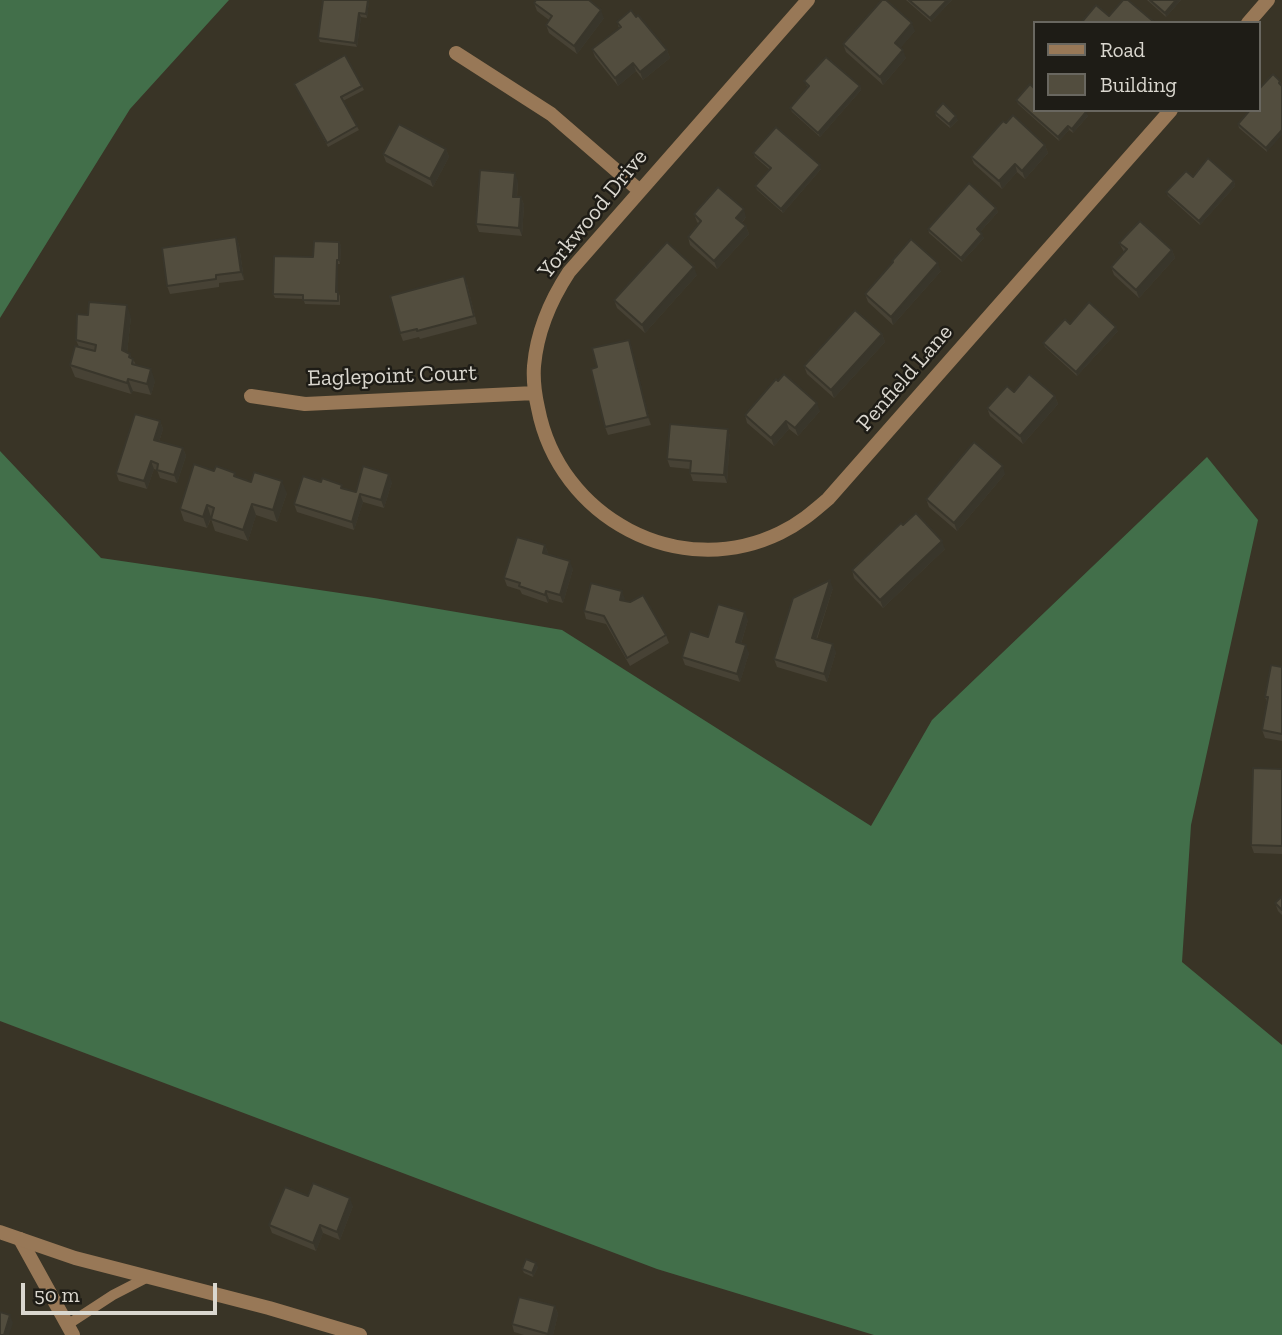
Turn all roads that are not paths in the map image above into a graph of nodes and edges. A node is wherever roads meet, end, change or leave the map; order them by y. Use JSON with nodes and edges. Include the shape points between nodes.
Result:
{"nodes":[{"id":1,"x":807,"y":0,"type":"edge"},
{"id":2,"x":1268,"y":0,"type":"edge"},
{"id":3,"x":1250,"y":21,"type":"edge"},
{"id":4,"x":456,"y":53,"type":"dead end"},
{"id":5,"x":1169,"y":112,"type":"edge"},
{"id":6,"x":640,"y":191,"type":"junction"},
{"id":7,"x":535,"y":393,"type":"junction"},
{"id":8,"x":251,"y":396,"type":"dead end"},
{"id":9,"x":613,"y":522,"type":"joint"},
{"id":10,"x":0,"y":1232,"type":"edge"},
{"id":11,"x":20,"y":1239,"type":"junction"},
{"id":12,"x":148,"y":1278,"type":"junction"},
{"id":13,"x":70,"y":1330,"type":"edge"},
{"id":14,"x":360,"y":1335,"type":"edge"}],
"edges":[{"from":1,"to":6,"type":"street","name":"Yorkwood Drive"},
{"from":2,"to":3,"type":"street"},
{"from":4,"to":6,"type":"street","via":[[551,114]]},
{"from":5,"to":9,"type":"street","name":"Penfield Lane","via":[[828,499],[800,523],[743,546],[706,550],[658,542]]},
{"from":6,"to":7,"type":"street","name":"Yorkwood Drive","via":[[555,294],[540,329]]},
{"from":7,"to":8,"type":"street","name":"Eaglepoint Court","via":[[304,404]]},
{"from":7,"to":9,"type":"street","name":"Yorkwood Drive","via":[[542,428],[556,461],[585,499]]},
{"from":10,"to":11,"type":"street"},
{"from":11,"to":12,"type":"street"},
{"from":11,"to":13,"type":"street"},
{"from":12,"to":13,"type":"lane","via":[[113,1295]]},
{"from":12,"to":14,"type":"street"}]}
